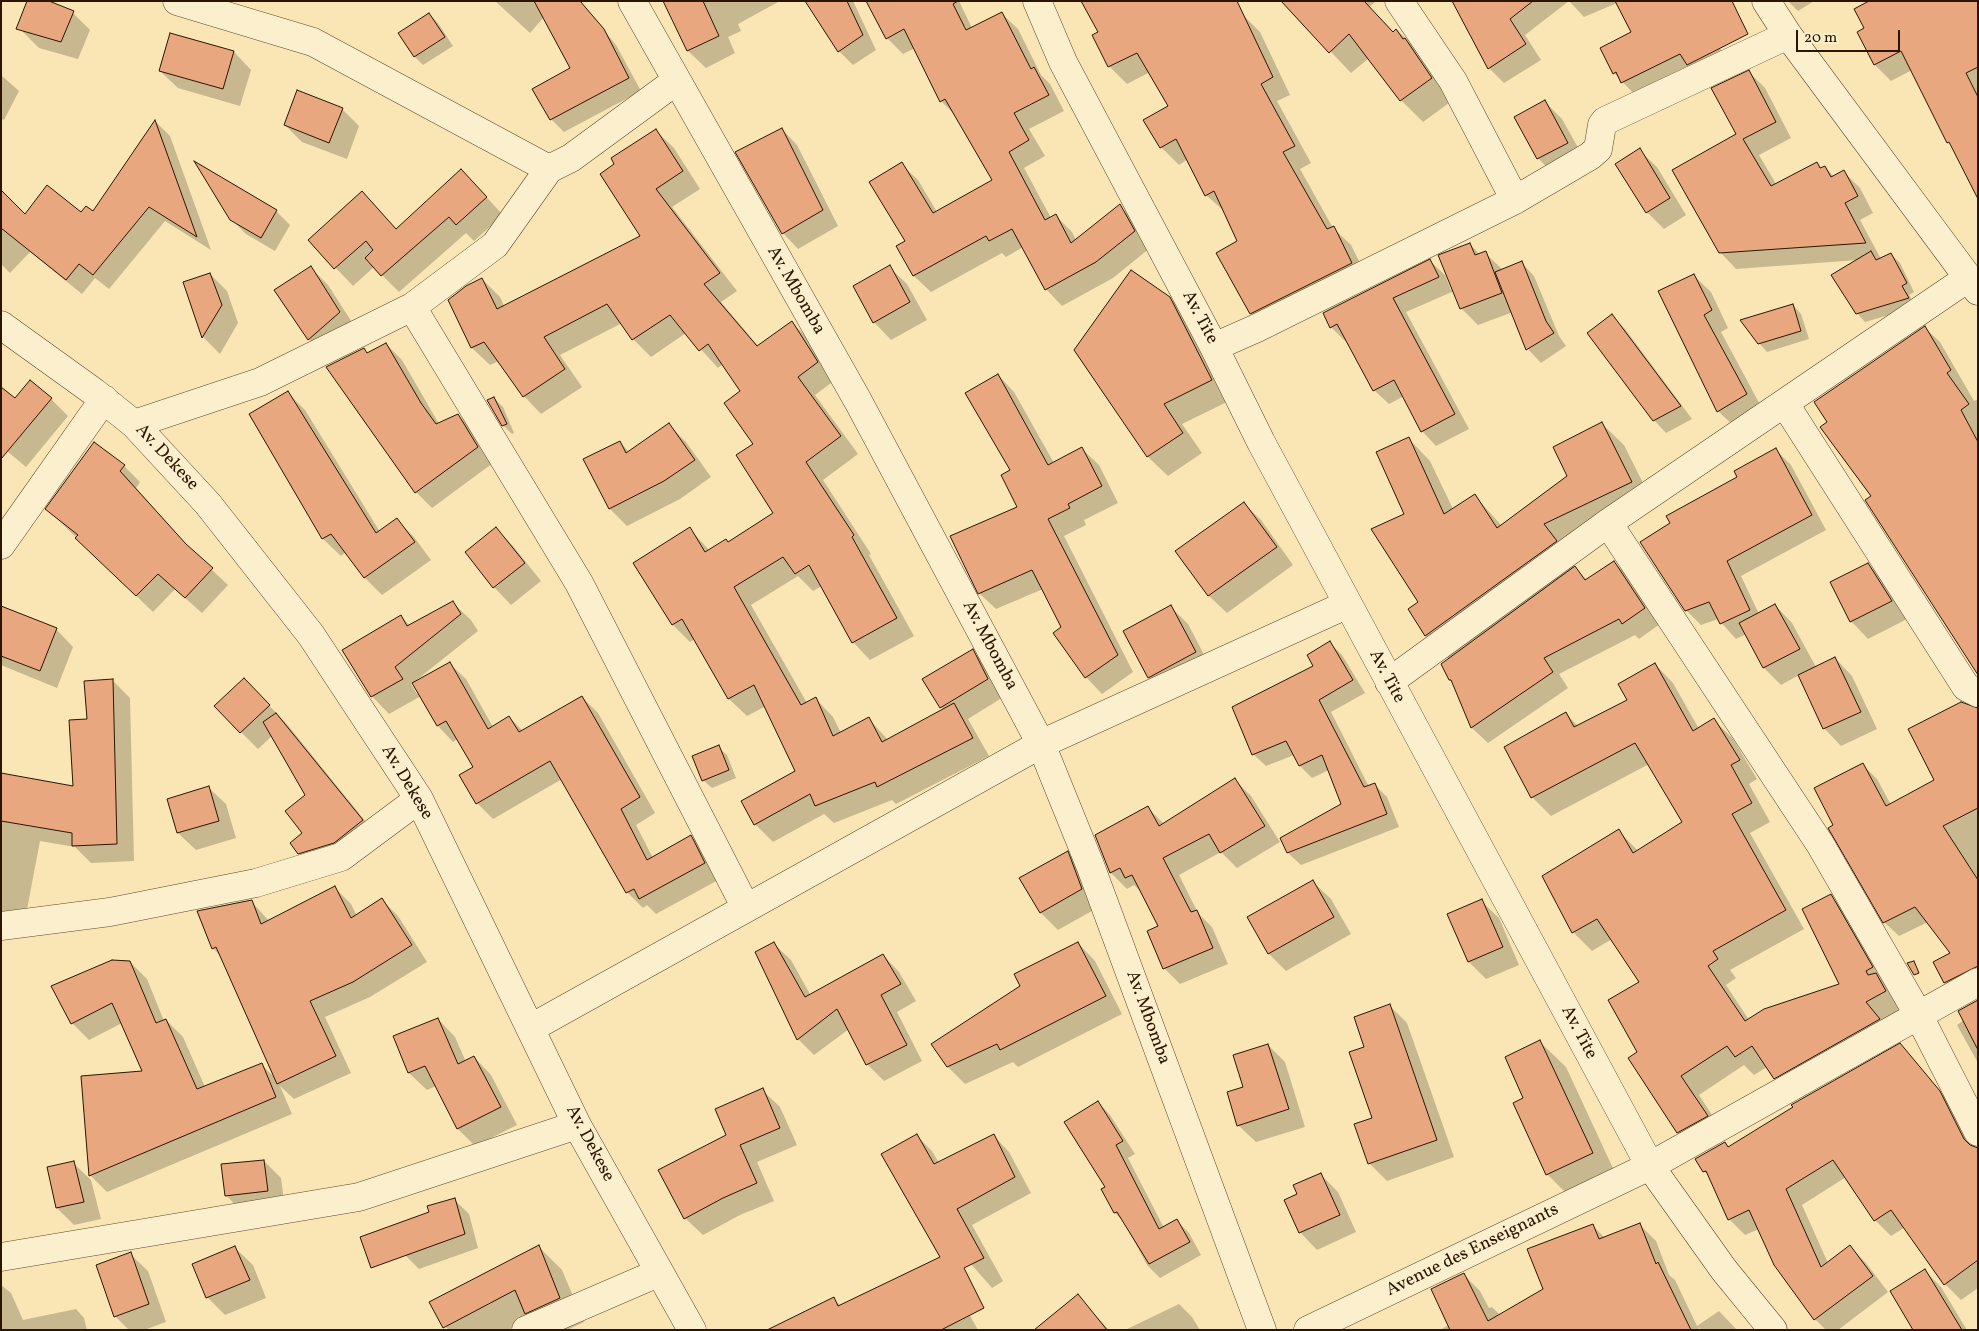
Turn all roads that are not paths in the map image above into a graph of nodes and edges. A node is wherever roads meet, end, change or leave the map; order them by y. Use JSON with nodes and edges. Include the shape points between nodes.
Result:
{"nodes":[{"id":1,"x":176,"y":1,"type":"edge"},
{"id":2,"x":632,"y":1,"type":"edge"},
{"id":3,"x":1037,"y":1,"type":"edge"},
{"id":4,"x":1399,"y":1,"type":"edge"},
{"id":5,"x":1766,"y":1,"type":"edge"},
{"id":6,"x":1788,"y":34,"type":"junction"},
{"id":7,"x":676,"y":81,"type":"junction"},
{"id":8,"x":549,"y":169,"type":"junction"},
{"id":9,"x":1515,"y":200,"type":"junction"},
{"id":10,"x":1973,"y":284,"type":"edge"},
{"id":11,"x":412,"y":307,"type":"junction"},
{"id":12,"x":1,"y":325,"type":"edge"},
{"id":13,"x":1214,"y":347,"type":"junction"},
{"id":14,"x":104,"y":400,"type":"junction"},
{"id":15,"x":1785,"y":404,"type":"junction"},
{"id":16,"x":134,"y":424,"type":"junction"},
{"id":17,"x":1608,"y":524,"type":"junction"},
{"id":18,"x":1,"y":545,"type":"edge"},
{"id":19,"x":1348,"y":604,"type":"junction"},
{"id":20,"x":1388,"y":682,"type":"junction"},
{"id":21,"x":1978,"y":693,"type":"edge"},
{"id":22,"x":1041,"y":744,"type":"junction"},
{"id":23,"x":418,"y":799,"type":"junction"},
{"id":24,"x":746,"y":908,"type":"junction"},
{"id":25,"x":1,"y":926,"type":"edge"},
{"id":26,"x":1978,"y":982,"type":"edge"},
{"id":27,"x":1918,"y":1014,"type":"junction"},
{"id":28,"x":531,"y":1028,"type":"junction"},
{"id":29,"x":578,"y":1125,"type":"junction"},
{"id":30,"x":1978,"y":1132,"type":"edge"},
{"id":31,"x":1644,"y":1169,"type":"junction"},
{"id":32,"x":1,"y":1257,"type":"edge"},
{"id":33,"x":658,"y":1273,"type":"junction"},
{"id":34,"x":526,"y":1330,"type":"edge"},
{"id":35,"x":692,"y":1330,"type":"edge"},
{"id":36,"x":1262,"y":1330,"type":"edge"},
{"id":37,"x":1308,"y":1330,"type":"edge"},
{"id":38,"x":1774,"y":1330,"type":"edge"}],
"edges":[{"from":1,"to":8,"type":"street","via":[[313,42]]},
{"from":2,"to":7,"type":"street","name":"Av. Mbomba"},
{"from":3,"to":13,"type":"street","name":"Av. Tite","via":[[1063,62]]},
{"from":4,"to":9,"type":"street","via":[[1453,81]]},
{"from":5,"to":6,"type":"street"},
{"from":6,"to":9,"type":"street","via":[[1605,121],[1598,149]]},
{"from":6,"to":10,"type":"street"},
{"from":7,"to":8,"type":"street","via":[[571,158]]},
{"from":7,"to":22,"type":"street","name":"Av. Mbomba","via":[[858,401]]},
{"from":8,"to":11,"type":"street","via":[[495,245]]},
{"from":9,"to":13,"type":"street"},
{"from":10,"to":15,"type":"street"},
{"from":11,"to":16,"type":"street","via":[[260,382]]},
{"from":11,"to":24,"type":"street","via":[[579,583]]},
{"from":12,"to":14,"type":"street","name":"Av. Dekese"},
{"from":13,"to":19,"type":"street","name":"Av. Tite"},
{"from":14,"to":16,"type":"street","name":"Av. Dekese"},
{"from":14,"to":18,"type":"street"},
{"from":15,"to":17,"type":"street"},
{"from":15,"to":21,"type":"street","via":[[1966,687]]},
{"from":16,"to":23,"type":"street","name":"Av. Dekese","via":[[208,504],[311,635]]},
{"from":17,"to":20,"type":"street"},
{"from":17,"to":27,"type":"street","via":[[1820,844]]},
{"from":19,"to":20,"type":"street","name":"Av. Tite"},
{"from":19,"to":22,"type":"street"},
{"from":20,"to":31,"type":"street","name":"Av. Tite"},
{"from":22,"to":24,"type":"street"},
{"from":22,"to":36,"type":"street","name":"Av. Mbomba","via":[[1090,865]]},
{"from":23,"to":25,"type":"street","via":[[341,857],[256,883],[110,912]]},
{"from":23,"to":28,"type":"street","name":"Av. Dekese"},
{"from":24,"to":28,"type":"street"},
{"from":26,"to":27,"type":"street","name":"Avenue des Enseignants"},
{"from":27,"to":30,"type":"street"},
{"from":27,"to":31,"type":"street","name":"Avenue des Enseignants"},
{"from":28,"to":29,"type":"street","name":"Av. Dekese"},
{"from":29,"to":32,"type":"street","via":[[359,1197]]},
{"from":29,"to":33,"type":"street","name":"Av. Dekese"},
{"from":31,"to":37,"type":"street","name":"Avenue des Enseignants"},
{"from":31,"to":38,"type":"street","name":"Av. Tite"},
{"from":33,"to":34,"type":"street"},
{"from":33,"to":35,"type":"street","name":"Av. Dekese"}]}
